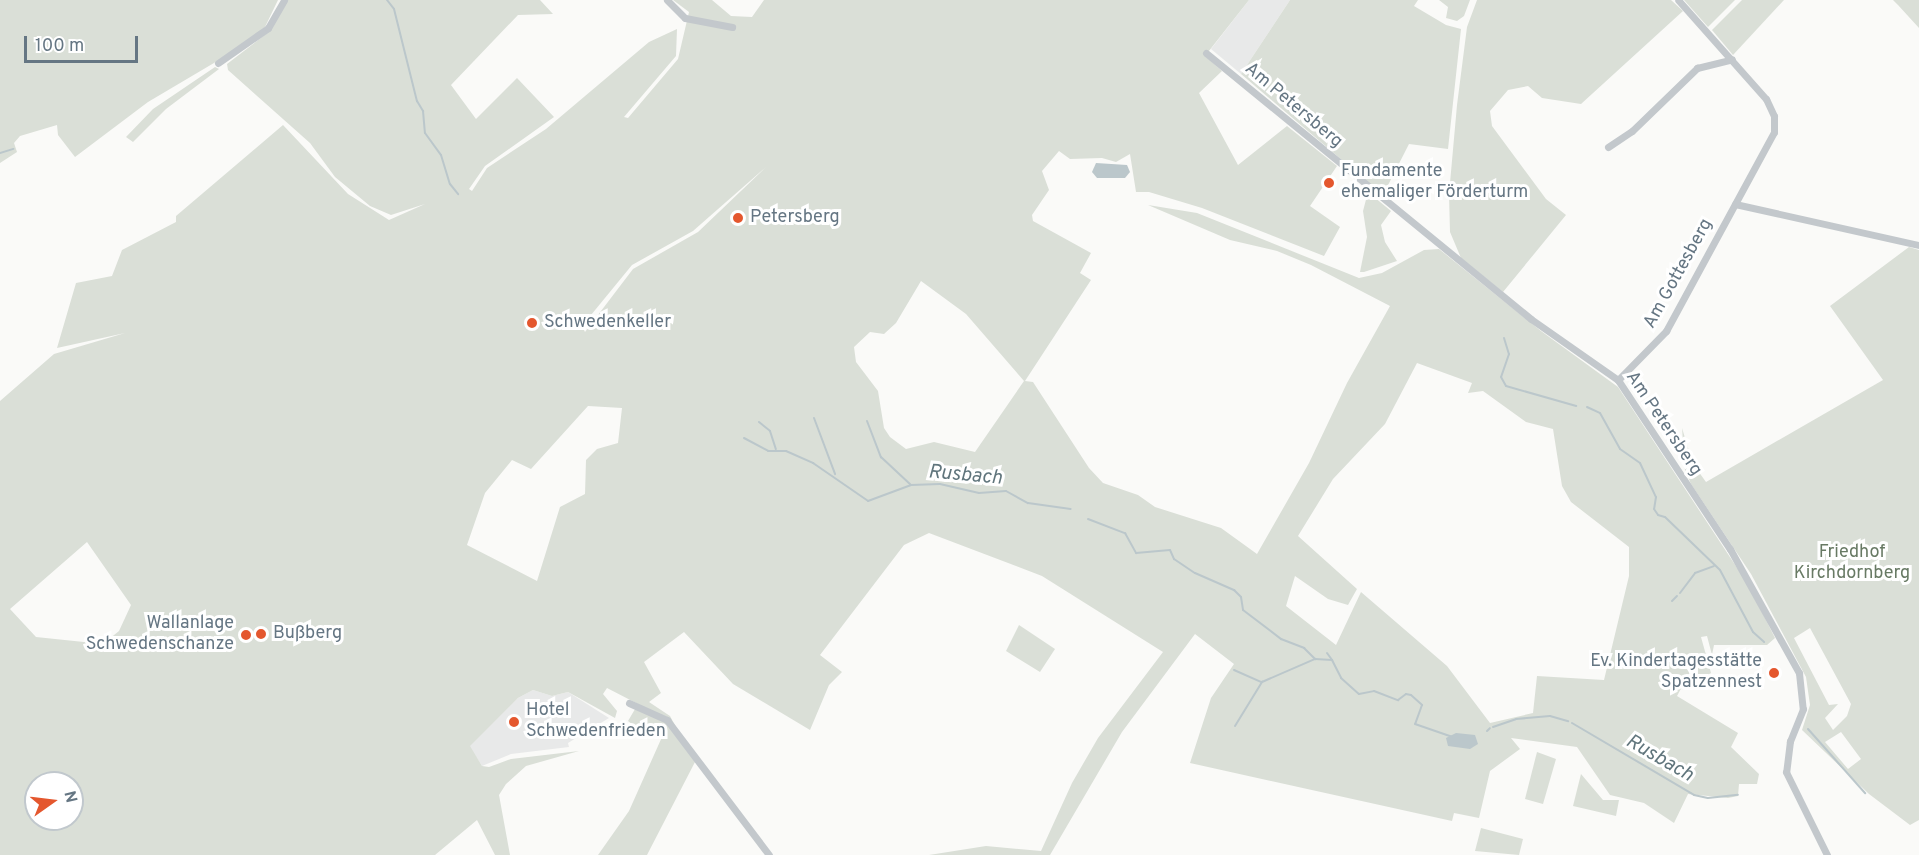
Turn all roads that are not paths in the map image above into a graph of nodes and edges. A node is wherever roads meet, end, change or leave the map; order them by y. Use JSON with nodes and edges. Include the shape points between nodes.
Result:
{"nodes":[{"id":1,"x":284,"y":0,"type":"edge"},
{"id":2,"x":668,"y":0,"type":"edge"},
{"id":3,"x":1678,"y":0,"type":"edge"},
{"id":4,"x":732,"y":27,"type":"dead end"},
{"id":5,"x":1206,"y":53,"type":"dead end"},
{"id":6,"x":1732,"y":59,"type":"junction"},
{"id":7,"x":218,"y":63,"type":"dead end"},
{"id":8,"x":1608,"y":147,"type":"dead end"},
{"id":9,"x":1735,"y":204,"type":"junction"},
{"id":10,"x":1919,"y":245,"type":"edge"},
{"id":11,"x":1618,"y":380,"type":"junction"},
{"id":12,"x":628,"y":703,"type":"dead end"},
{"id":13,"x":769,"y":855,"type":"edge"},
{"id":14,"x":1827,"y":855,"type":"edge"}],
"edges":[{"from":1,"to":7,"type":"street","via":[[268,28]]},
{"from":2,"to":4,"type":"street","via":[[686,18]]},
{"from":3,"to":6,"type":"street","name":"Am Gottesberg"},
{"from":5,"to":11,"type":"street","name":"Am Petersberg","via":[[1532,319]]},
{"from":6,"to":8,"type":"street","via":[[1697,68],[1632,131]]},
{"from":6,"to":9,"type":"street","name":"Am Gottesberg","via":[[1766,99],[1775,124],[1771,140]]},
{"from":9,"to":10,"type":"street"},
{"from":9,"to":11,"type":"street","name":"Am Gottesberg","via":[[1666,331]]},
{"from":11,"to":14,"type":"street","name":"Am Petersberg","via":[[1740,565],[1799,673],[1803,709],[1790,741],[1786,772]]},
{"from":12,"to":13,"type":"street","via":[[667,720]]}]}
